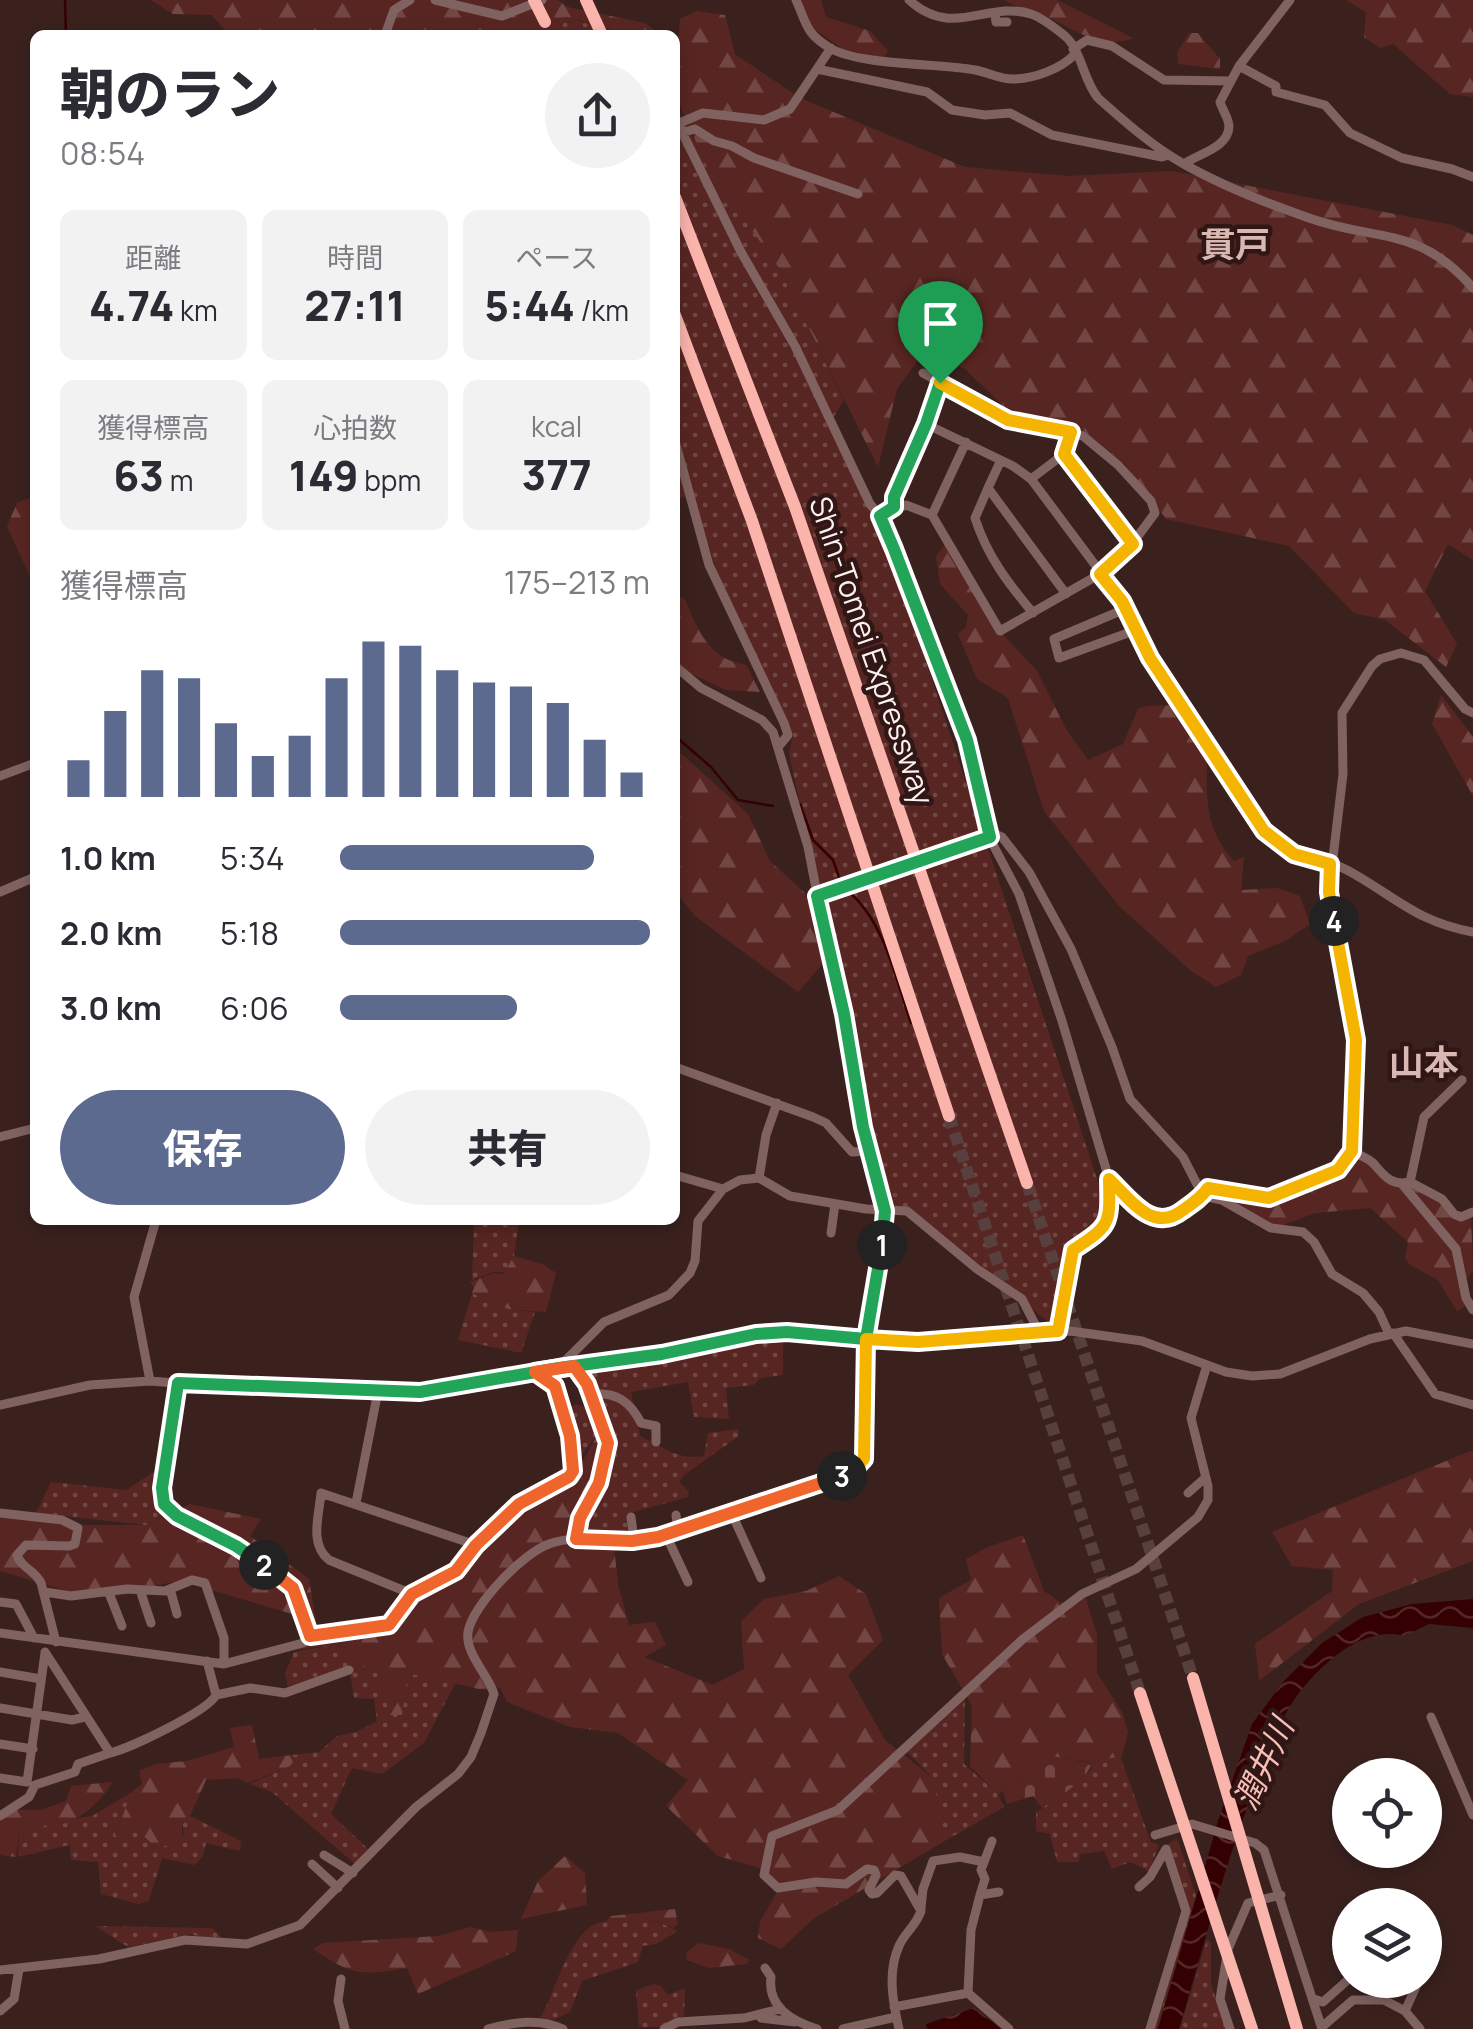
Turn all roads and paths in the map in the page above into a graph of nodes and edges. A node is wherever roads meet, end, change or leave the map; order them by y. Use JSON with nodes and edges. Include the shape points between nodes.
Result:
{"nodes":[{"id":1,"x":410,"y":0,"type":"edge"},
{"id":2,"x":435,"y":0,"type":"edge"},
{"id":3,"x":534,"y":0,"type":"edge"},
{"id":4,"x":542,"y":0,"type":"edge"},
{"id":5,"x":796,"y":0,"type":"edge"},
{"id":6,"x":909,"y":0,"type":"edge"},
{"id":7,"x":1026,"y":0,"type":"edge"},
{"id":8,"x":1290,"y":0,"type":"edge"},
{"id":9,"x":586,"y":1,"type":"edge"},
{"id":10,"x":1024,"y":13,"type":"junction"},
{"id":11,"x":548,"y":29,"type":"edge"},
{"id":12,"x":387,"y":30,"type":"edge"},
{"id":13,"x":600,"y":30,"type":"edge"},
{"id":14,"x":831,"y":48,"type":"junction"},
{"id":15,"x":1074,"y":51,"type":"junction"},
{"id":16,"x":1066,"y":63,"type":"junction"},
{"id":17,"x":1239,"y":66,"type":"junction"},
{"id":18,"x":817,"y":69,"type":"junction"},
{"id":19,"x":1084,"y":74,"type":"junction"},
{"id":20,"x":1230,"y":82,"type":"junction"},
{"id":21,"x":680,"y":126,"type":"edge"},
{"id":22,"x":680,"y":127,"type":"edge"},
{"id":23,"x":680,"y":129,"type":"edge"},
{"id":24,"x":1169,"y":155,"type":"junction"},
{"id":25,"x":1184,"y":164,"type":"junction"},
{"id":26,"x":1473,"y":177,"type":"edge"},
{"id":27,"x":858,"y":194,"type":"dead end"},
{"id":28,"x":680,"y":210,"type":"edge"},
{"id":29,"x":1473,"y":288,"type":"edge"},
{"id":30,"x":680,"y":328,"type":"edge"},
{"id":31,"x":923,"y":373,"type":"dead end"},
{"id":32,"x":940,"y":383,"type":"junction"},
{"id":33,"x":926,"y":424,"type":"junction"},
{"id":34,"x":1071,"y":432,"type":"junction"},
{"id":35,"x":966,"y":442,"type":"junction"},
{"id":36,"x":1064,"y":454,"type":"junction"},
{"id":37,"x":680,"y":460,"type":"edge"},
{"id":38,"x":1001,"y":460,"type":"junction"},
{"id":39,"x":1031,"y":479,"type":"junction"},
{"id":40,"x":988,"y":488,"type":"junction"},
{"id":41,"x":894,"y":507,"type":"junction"},
{"id":42,"x":932,"y":514,"type":"junction"},
{"id":43,"x":880,"y":516,"type":"junction"},
{"id":44,"x":1133,"y":544,"type":"junction"},
{"id":45,"x":1100,"y":574,"type":"junction"},
{"id":46,"x":1066,"y":594,"type":"junction"},
{"id":47,"x":1125,"y":609,"type":"junction"},
{"id":48,"x":1033,"y":614,"type":"junction"},
{"id":49,"x":1136,"y":630,"type":"junction"},
{"id":50,"x":680,"y":670,"type":"edge"},
{"id":51,"x":1473,"y":713,"type":"edge"},
{"id":52,"x":778,"y":747,"type":"junction"},
{"id":53,"x":30,"y":765,"type":"edge"},
{"id":54,"x":0,"y":776,"type":"edge"},
{"id":55,"x":990,"y":837,"type":"junction"},
{"id":56,"x":1330,"y":864,"type":"junction"},
{"id":57,"x":30,"y":879,"type":"edge"},
{"id":58,"x":0,"y":892,"type":"edge"},
{"id":59,"x":817,"y":896,"type":"junction"},
{"id":60,"x":1473,"y":932,"type":"edge"},
{"id":61,"x":680,"y":1069,"type":"edge"},
{"id":62,"x":1462,"y":1080,"type":"dead end"},
{"id":63,"x":778,"y":1103,"type":"junction"},
{"id":64,"x":949,"y":1116,"type":"tunnel mouth"},
{"id":65,"x":30,"y":1129,"type":"edge"},
{"id":66,"x":0,"y":1137,"type":"edge"},
{"id":67,"x":869,"y":1151,"type":"junction"},
{"id":68,"x":1352,"y":1151,"type":"junction"},
{"id":69,"x":680,"y":1176,"type":"edge"},
{"id":70,"x":759,"y":1178,"type":"junction"},
{"id":71,"x":1109,"y":1179,"type":"junction"},
{"id":72,"x":1027,"y":1183,"type":"tunnel mouth"},
{"id":73,"x":1406,"y":1183,"type":"junction"},
{"id":74,"x":724,"y":1189,"type":"junction"},
{"id":75,"x":1203,"y":1196,"type":"junction"},
{"id":76,"x":836,"y":1204,"type":"junction"},
{"id":77,"x":885,"y":1211,"type":"junction"},
{"id":78,"x":1473,"y":1212,"type":"edge"},
{"id":79,"x":155,"y":1225,"type":"edge"},
{"id":80,"x":831,"y":1233,"type":"dead end"},
{"id":81,"x":1473,"y":1310,"type":"edge"},
{"id":82,"x":1058,"y":1331,"type":"junction"},
{"id":83,"x":1040,"y":1332,"type":"junction"},
{"id":84,"x":1391,"y":1334,"type":"junction"},
{"id":85,"x":866,"y":1339,"type":"junction"},
{"id":86,"x":1473,"y":1344,"type":"edge"},
{"id":87,"x":1207,"y":1365,"type":"junction"},
{"id":88,"x":574,"y":1366,"type":"junction"},
{"id":89,"x":559,"y":1368,"type":"junction"},
{"id":90,"x":535,"y":1372,"type":"junction"},
{"id":91,"x":150,"y":1381,"type":"junction"},
{"id":92,"x":178,"y":1383,"type":"junction"},
{"id":93,"x":378,"y":1391,"type":"junction"},
{"id":94,"x":592,"y":1394,"type":"junction"},
{"id":95,"x":0,"y":1406,"type":"edge"},
{"id":96,"x":1473,"y":1406,"type":"edge"},
{"id":97,"x":656,"y":1442,"type":"dead end"},
{"id":98,"x":1205,"y":1478,"type":"junction"},
{"id":99,"x":1188,"y":1493,"type":"dead end"},
{"id":100,"x":356,"y":1503,"type":"junction"},
{"id":101,"x":0,"y":1512,"type":"edge"},
{"id":102,"x":676,"y":1514,"type":"dead end"},
{"id":103,"x":732,"y":1514,"type":"junction"},
{"id":104,"x":631,"y":1517,"type":"dead end"},
{"id":105,"x":678,"y":1531,"type":"junction"},
{"id":106,"x":666,"y":1535,"type":"junction"},
{"id":107,"x":576,"y":1539,"type":"junction"},
{"id":108,"x":634,"y":1540,"type":"junction"},
{"id":109,"x":476,"y":1545,"type":"junction"},
{"id":110,"x":761,"y":1578,"type":"dead end"},
{"id":111,"x":688,"y":1582,"type":"dead end"},
{"id":112,"x":170,"y":1589,"type":"junction"},
{"id":113,"x":140,"y":1590,"type":"junction"},
{"id":114,"x":44,"y":1592,"type":"junction"},
{"id":115,"x":109,"y":1593,"type":"junction"},
{"id":116,"x":412,"y":1594,"type":"junction"},
{"id":117,"x":0,"y":1602,"type":"edge"},
{"id":118,"x":177,"y":1614,"type":"dead end"},
{"id":119,"x":151,"y":1623,"type":"dead end"},
{"id":120,"x":122,"y":1626,"type":"dead end"},
{"id":121,"x":0,"y":1634,"type":"edge"},
{"id":122,"x":310,"y":1636,"type":"junction"},
{"id":123,"x":34,"y":1638,"type":"junction"},
{"id":124,"x":51,"y":1641,"type":"junction"},
{"id":125,"x":45,"y":1652,"type":"junction"},
{"id":126,"x":207,"y":1661,"type":"junction"},
{"id":127,"x":224,"y":1664,"type":"junction"},
{"id":128,"x":349,"y":1670,"type":"dead end"},
{"id":129,"x":0,"y":1672,"type":"edge"},
{"id":130,"x":41,"y":1678,"type":"junction"},
{"id":131,"x":1192,"y":1678,"type":"tunnel mouth"},
{"id":132,"x":1140,"y":1693,"type":"tunnel mouth"},
{"id":133,"x":216,"y":1696,"type":"junction"},
{"id":134,"x":0,"y":1708,"type":"edge"},
{"id":135,"x":37,"y":1713,"type":"junction"},
{"id":136,"x":1431,"y":1716,"type":"dead end"},
{"id":137,"x":85,"y":1717,"type":"junction"},
{"id":138,"x":0,"y":1744,"type":"edge"},
{"id":139,"x":33,"y":1748,"type":"junction"},
{"id":140,"x":110,"y":1753,"type":"junction"},
{"id":141,"x":0,"y":1778,"type":"edge"},
{"id":142,"x":1473,"y":1814,"type":"edge"},
{"id":143,"x":0,"y":1816,"type":"edge"},
{"id":144,"x":1155,"y":1835,"type":"dead end"},
{"id":145,"x":992,"y":1841,"type":"dead end"},
{"id":146,"x":324,"y":1855,"type":"dead end"},
{"id":147,"x":984,"y":1862,"type":"junction"},
{"id":148,"x":312,"y":1864,"type":"dead end"},
{"id":149,"x":353,"y":1873,"type":"junction"},
{"id":150,"x":1139,"y":1886,"type":"dead end"},
{"id":151,"x":338,"y":1888,"type":"junction"},
{"id":152,"x":999,"y":1892,"type":"dead end"},
{"id":153,"x":980,"y":1895,"type":"junction"},
{"id":154,"x":1281,"y":1895,"type":"junction"},
{"id":155,"x":920,"y":1911,"type":"junction"},
{"id":156,"x":765,"y":1968,"type":"dead end"},
{"id":157,"x":18,"y":1969,"type":"junction"},
{"id":158,"x":0,"y":1970,"type":"edge"},
{"id":159,"x":341,"y":1979,"type":"dead end"},
{"id":160,"x":968,"y":1994,"type":"junction"},
{"id":161,"x":1332,"y":1994,"type":"edge"},
{"id":162,"x":1410,"y":1998,"type":"edge"},
{"id":163,"x":1314,"y":1999,"type":"junction"},
{"id":164,"x":780,"y":2009,"type":"junction"},
{"id":165,"x":0,"y":2011,"type":"edge"},
{"id":166,"x":1404,"y":2011,"type":"junction"},
{"id":167,"x":895,"y":2012,"type":"junction"},
{"id":168,"x":797,"y":2022,"type":"junction"},
{"id":169,"x":734,"y":2024,"type":"dead end"},
{"id":170,"x":1322,"y":2028,"type":"edge"},
{"id":171,"x":345,"y":2029,"type":"edge"},
{"id":172,"x":488,"y":2029,"type":"edge"},
{"id":173,"x":563,"y":2029,"type":"edge"},
{"id":174,"x":664,"y":2029,"type":"edge"},
{"id":175,"x":817,"y":2029,"type":"edge"},
{"id":176,"x":843,"y":2029,"type":"edge"},
{"id":177,"x":899,"y":2029,"type":"edge"},
{"id":178,"x":1009,"y":2029,"type":"edge"},
{"id":179,"x":1150,"y":2029,"type":"edge"},
{"id":180,"x":1230,"y":2029,"type":"edge"},
{"id":181,"x":1252,"y":2029,"type":"edge"},
{"id":182,"x":1297,"y":2029,"type":"edge"},
{"id":183,"x":1420,"y":2029,"type":"edge"}],
"edges":[{"from":1,"to":12,"type":"street","via":[[394,10]]},
{"from":2,"to":4,"type":"street","via":[[502,16]]},
{"from":3,"to":11,"type":"highway","bridge":true},
{"from":5,"to":14,"type":"street","via":[[808,31]]},
{"from":6,"to":10,"type":"street","via":[[950,20],[999,22]]},
{"from":7,"to":10,"type":"street"},
{"from":8,"to":17,"type":"street"},
{"from":9,"to":13,"type":"highway"},
{"from":10,"to":15,"type":"street","via":[[1063,34]]},
{"from":14,"to":16,"type":"street","via":[[1012,80]]},
{"from":14,"to":18,"type":"street"},
{"from":15,"to":16,"type":"street"},
{"from":15,"to":19,"type":"street"},
{"from":15,"to":20,"type":"street","via":[[1087,40],[1112,46],[1164,80]]},
{"from":16,"to":19,"type":"street"},
{"from":17,"to":20,"type":"street"},
{"from":17,"to":26,"type":"street","via":[[1269,80],[1276,92],[1325,105],[1342,128],[1367,142]]},
{"from":18,"to":21,"type":"street","via":[[790,110],[764,120],[703,112]]},
{"from":18,"to":24,"type":"street","via":[[927,92],[968,114],[1010,113],[1052,135]]},
{"from":19,"to":24,"type":"street","via":[[1098,98]]},
{"from":20,"to":25,"type":"street","via":[[1220,102],[1227,133]]},
{"from":22,"to":27,"type":"street"},
{"from":23,"to":43,"type":"street"},
{"from":24,"to":25,"type":"street"},
{"from":25,"to":29,"type":"street","via":[[1314,220],[1393,235],[1451,266]]},
{"from":28,"to":72,"type":"highway","name":"Shin-Tomei Expressway","via":[[795,507]]},
{"from":30,"to":64,"type":"highway","via":[[752,521]]},
{"from":31,"to":32,"type":"street"},
{"from":32,"to":33,"type":"street"},
{"from":32,"to":34,"type":"street","via":[[1008,420]]},
{"from":33,"to":35,"type":"street"},
{"from":33,"to":41,"type":"street"},
{"from":34,"to":36,"type":"street"},
{"from":34,"to":44,"type":"street","via":[[1152,500],[1155,513]]},
{"from":35,"to":38,"type":"street"},
{"from":35,"to":42,"type":"street"},
{"from":36,"to":39,"type":"street"},
{"from":36,"to":44,"type":"street"},
{"from":37,"to":52,"type":"street","via":[[708,565],[788,736]]},
{"from":38,"to":39,"type":"street"},
{"from":38,"to":40,"type":"street"},
{"from":39,"to":45,"type":"street"},
{"from":40,"to":46,"type":"street"},
{"from":40,"to":48,"type":"street","via":[[975,518],[983,542]]},
{"from":41,"to":42,"type":"street"},
{"from":41,"to":43,"type":"street"},
{"from":42,"to":48,"type":"street","via":[[1000,631]]},
{"from":43,"to":55,"type":"street","via":[[967,740]]},
{"from":44,"to":45,"type":"street"},
{"from":45,"to":46,"type":"street"},
{"from":45,"to":47,"type":"street"},
{"from":46,"to":48,"type":"street"},
{"from":47,"to":49,"type":"street"},
{"from":47,"to":49,"type":"street","via":[[1054,639],[1060,658]]},
{"from":49,"to":56,"type":"street","via":[[1264,831],[1294,854]]},
{"from":50,"to":52,"type":"street","via":[[762,720]]},
{"from":51,"to":56,"type":"street","via":[[1424,660],[1400,653],[1372,666],[1342,713],[1343,774]]},
{"from":52,"to":59,"type":"street"},
{"from":53,"to":54,"type":"street"},
{"from":55,"to":59,"type":"street","bridge":true},
{"from":55,"to":71,"type":"street","via":[[1018,894]]},
{"from":55,"to":75,"type":"street","via":[[1002,837],[1029,872],[1071,949],[1130,1100],[1184,1157]]},
{"from":56,"to":60,"type":"street","via":[[1429,921]]},
{"from":56,"to":68,"type":"street","via":[[1329,892],[1356,1040]]},
{"from":57,"to":58,"type":"street"},
{"from":59,"to":67,"type":"street"},
{"from":61,"to":63,"type":"street"},
{"from":62,"to":73,"type":"street","via":[[1424,1117]]},
{"from":63,"to":67,"type":"street","via":[[826,1123],[852,1152]]},
{"from":63,"to":70,"type":"street"},
{"from":65,"to":66,"type":"street"},
{"from":67,"to":77,"type":"street"},
{"from":68,"to":73,"type":"street","via":[[1373,1161],[1383,1176]]},
{"from":68,"to":75,"type":"street","via":[[1338,1170],[1269,1198],[1208,1188]]},
{"from":69,"to":74,"type":"street"},
{"from":70,"to":74,"type":"street"},
{"from":70,"to":76,"type":"street","via":[[790,1196]]},
{"from":71,"to":75,"type":"street","via":[[1157,1220],[1176,1216]]},
{"from":71,"to":82,"type":"street","via":[[1107,1222],[1073,1250]]},
{"from":73,"to":78,"type":"street","via":[[1442,1198],[1454,1214]]},
{"from":73,"to":81,"type":"street","via":[[1456,1249]]},
{"from":74,"to":89,"type":"street","via":[[698,1221],[690,1273],[660,1301],[604,1322]]},
{"from":75,"to":84,"type":"street","via":[[1271,1228],[1303,1232],[1332,1274],[1380,1312]]},
{"from":76,"to":77,"type":"street"},
{"from":76,"to":80,"type":"street"},
{"from":77,"to":83,"type":"street","via":[[907,1211],[1010,1290]]},
{"from":77,"to":85,"type":"street"},
{"from":79,"to":91,"type":"street","via":[[134,1297]]},
{"from":82,"to":83,"type":"street"},
{"from":82,"to":87,"type":"street","via":[[1138,1340]]},
{"from":83,"to":85,"type":"street","via":[[918,1342]]},
{"from":84,"to":86,"type":"street","via":[[1421,1332]]},
{"from":84,"to":87,"type":"street","via":[[1280,1374],[1238,1374]]},
{"from":84,"to":96,"type":"street","via":[[1435,1394]]},
{"from":85,"to":88,"type":"street","via":[[771,1332]]},
{"from":85,"to":103,"type":"street","via":[[866,1449],[859,1466]]},
{"from":87,"to":98,"type":"street","via":[[1190,1418]]},
{"from":88,"to":89,"type":"street"},
{"from":88,"to":94,"type":"street"},
{"from":89,"to":90,"type":"street"},
{"from":90,"to":93,"type":"street","via":[[440,1390]]},
{"from":90,"to":109,"type":"street","via":[[555,1386],[573,1471],[519,1504]]},
{"from":91,"to":92,"type":"street"},
{"from":91,"to":95,"type":"street","via":[[72,1388]]},
{"from":92,"to":93,"type":"street"},
{"from":92,"to":122,"type":"street","via":[[164,1504],[284,1579]]},
{"from":93,"to":100,"type":"street"},
{"from":94,"to":97,"type":"street","via":[[610,1393],[633,1407],[641,1423],[656,1426]]},
{"from":94,"to":107,"type":"street","via":[[608,1443]]},
{"from":98,"to":99,"type":"street"},
{"from":98,"to":155,"type":"street","via":[[1208,1500],[1198,1517],[1136,1569],[1082,1594],[1023,1639],[838,1810],[772,1836],[764,1876],[778,1888],[846,1884],[874,1870],[869,1892],[901,1876]]},
{"from":100,"to":109,"type":"street"},
{"from":100,"to":116,"type":"street","via":[[321,1493],[320,1553]]},
{"from":101,"to":114,"type":"street","via":[[78,1528],[75,1544],[26,1545],[17,1554]]},
{"from":102,"to":105,"type":"street"},
{"from":103,"to":105,"type":"street"},
{"from":103,"to":110,"type":"street"},
{"from":104,"to":108,"type":"street"},
{"from":105,"to":106,"type":"street"},
{"from":106,"to":108,"type":"street"},
{"from":106,"to":111,"type":"street"},
{"from":107,"to":108,"type":"street"},
{"from":107,"to":149,"type":"street","via":[[536,1550],[484,1602],[467,1637],[494,1694],[471,1757]]},
{"from":109,"to":116,"type":"street","via":[[456,1571]]},
{"from":112,"to":113,"type":"street"},
{"from":112,"to":118,"type":"street"},
{"from":112,"to":127,"type":"street","via":[[192,1580],[205,1583],[224,1638]]},
{"from":113,"to":115,"type":"street"},
{"from":113,"to":119,"type":"street"},
{"from":114,"to":115,"type":"street"},
{"from":114,"to":124,"type":"street"},
{"from":115,"to":120,"type":"street"},
{"from":116,"to":122,"type":"street","via":[[389,1625]]},
{"from":117,"to":123,"type":"street","via":[[16,1604]]},
{"from":121,"to":123,"type":"street"},
{"from":122,"to":127,"type":"street"},
{"from":123,"to":124,"type":"street"},
{"from":124,"to":125,"type":"street"},
{"from":124,"to":126,"type":"street"},
{"from":125,"to":130,"type":"street"},
{"from":125,"to":137,"type":"street"},
{"from":126,"to":127,"type":"street"},
{"from":126,"to":133,"type":"street"},
{"from":128,"to":133,"type":"street","via":[[286,1694],[250,1688]]},
{"from":129,"to":130,"type":"street"},
{"from":130,"to":135,"type":"street"},
{"from":131,"to":182,"type":"highway","bridge":true},
{"from":132,"to":181,"type":"highway","bridge":true},
{"from":133,"to":140,"type":"street","via":[[211,1705]]},
{"from":134,"to":135,"type":"street"},
{"from":135,"to":137,"type":"street"},
{"from":135,"to":139,"type":"street"},
{"from":136,"to":142,"type":"street"},
{"from":137,"to":140,"type":"street"},
{"from":138,"to":139,"type":"street"},
{"from":139,"to":141,"type":"street","via":[[27,1782]]},
{"from":140,"to":143,"type":"street","via":[[34,1785],[29,1797]]},
{"from":144,"to":154,"type":"street","via":[[1192,1824],[1256,1844]]},
{"from":145,"to":147,"type":"street"},
{"from":146,"to":149,"type":"street"},
{"from":147,"to":153,"type":"street"},
{"from":147,"to":155,"type":"street","via":[[933,1861]]},
{"from":148,"to":151,"type":"street"},
{"from":149,"to":151,"type":"street"},
{"from":150,"to":179,"type":"street","via":[[1166,1849],[1186,1910]]},
{"from":151,"to":157,"type":"street","via":[[300,1924],[256,1942],[185,1940]]},
{"from":152,"to":153,"type":"street"},
{"from":153,"to":160,"type":"street"},
{"from":154,"to":163,"type":"street"},
{"from":154,"to":180,"type":"street","via":[[1248,1903],[1228,1948],[1220,1999]]},
{"from":155,"to":167,"type":"street","via":[[896,1954]]},
{"from":156,"to":164,"type":"street"},
{"from":157,"to":158,"type":"street"},
{"from":157,"to":165,"type":"street","via":[[14,1999]]},
{"from":159,"to":171,"type":"street"},
{"from":160,"to":167,"type":"street"},
{"from":160,"to":178,"type":"street"},
{"from":161,"to":163,"type":"street","via":[[1323,2002]]},
{"from":162,"to":166,"type":"street"},
{"from":163,"to":170,"type":"street"},
{"from":164,"to":168,"type":"street"},
{"from":164,"to":174,"type":"street"},
{"from":166,"to":170,"type":"street","via":[[1384,2000],[1354,2000]]},
{"from":166,"to":183,"type":"street"},
{"from":167,"to":176,"type":"street"},
{"from":167,"to":177,"type":"street"},
{"from":168,"to":169,"type":"street","via":[[766,2017]]},
{"from":168,"to":175,"type":"street"},
{"from":172,"to":173,"type":"street","via":[[538,2021]]}]}
